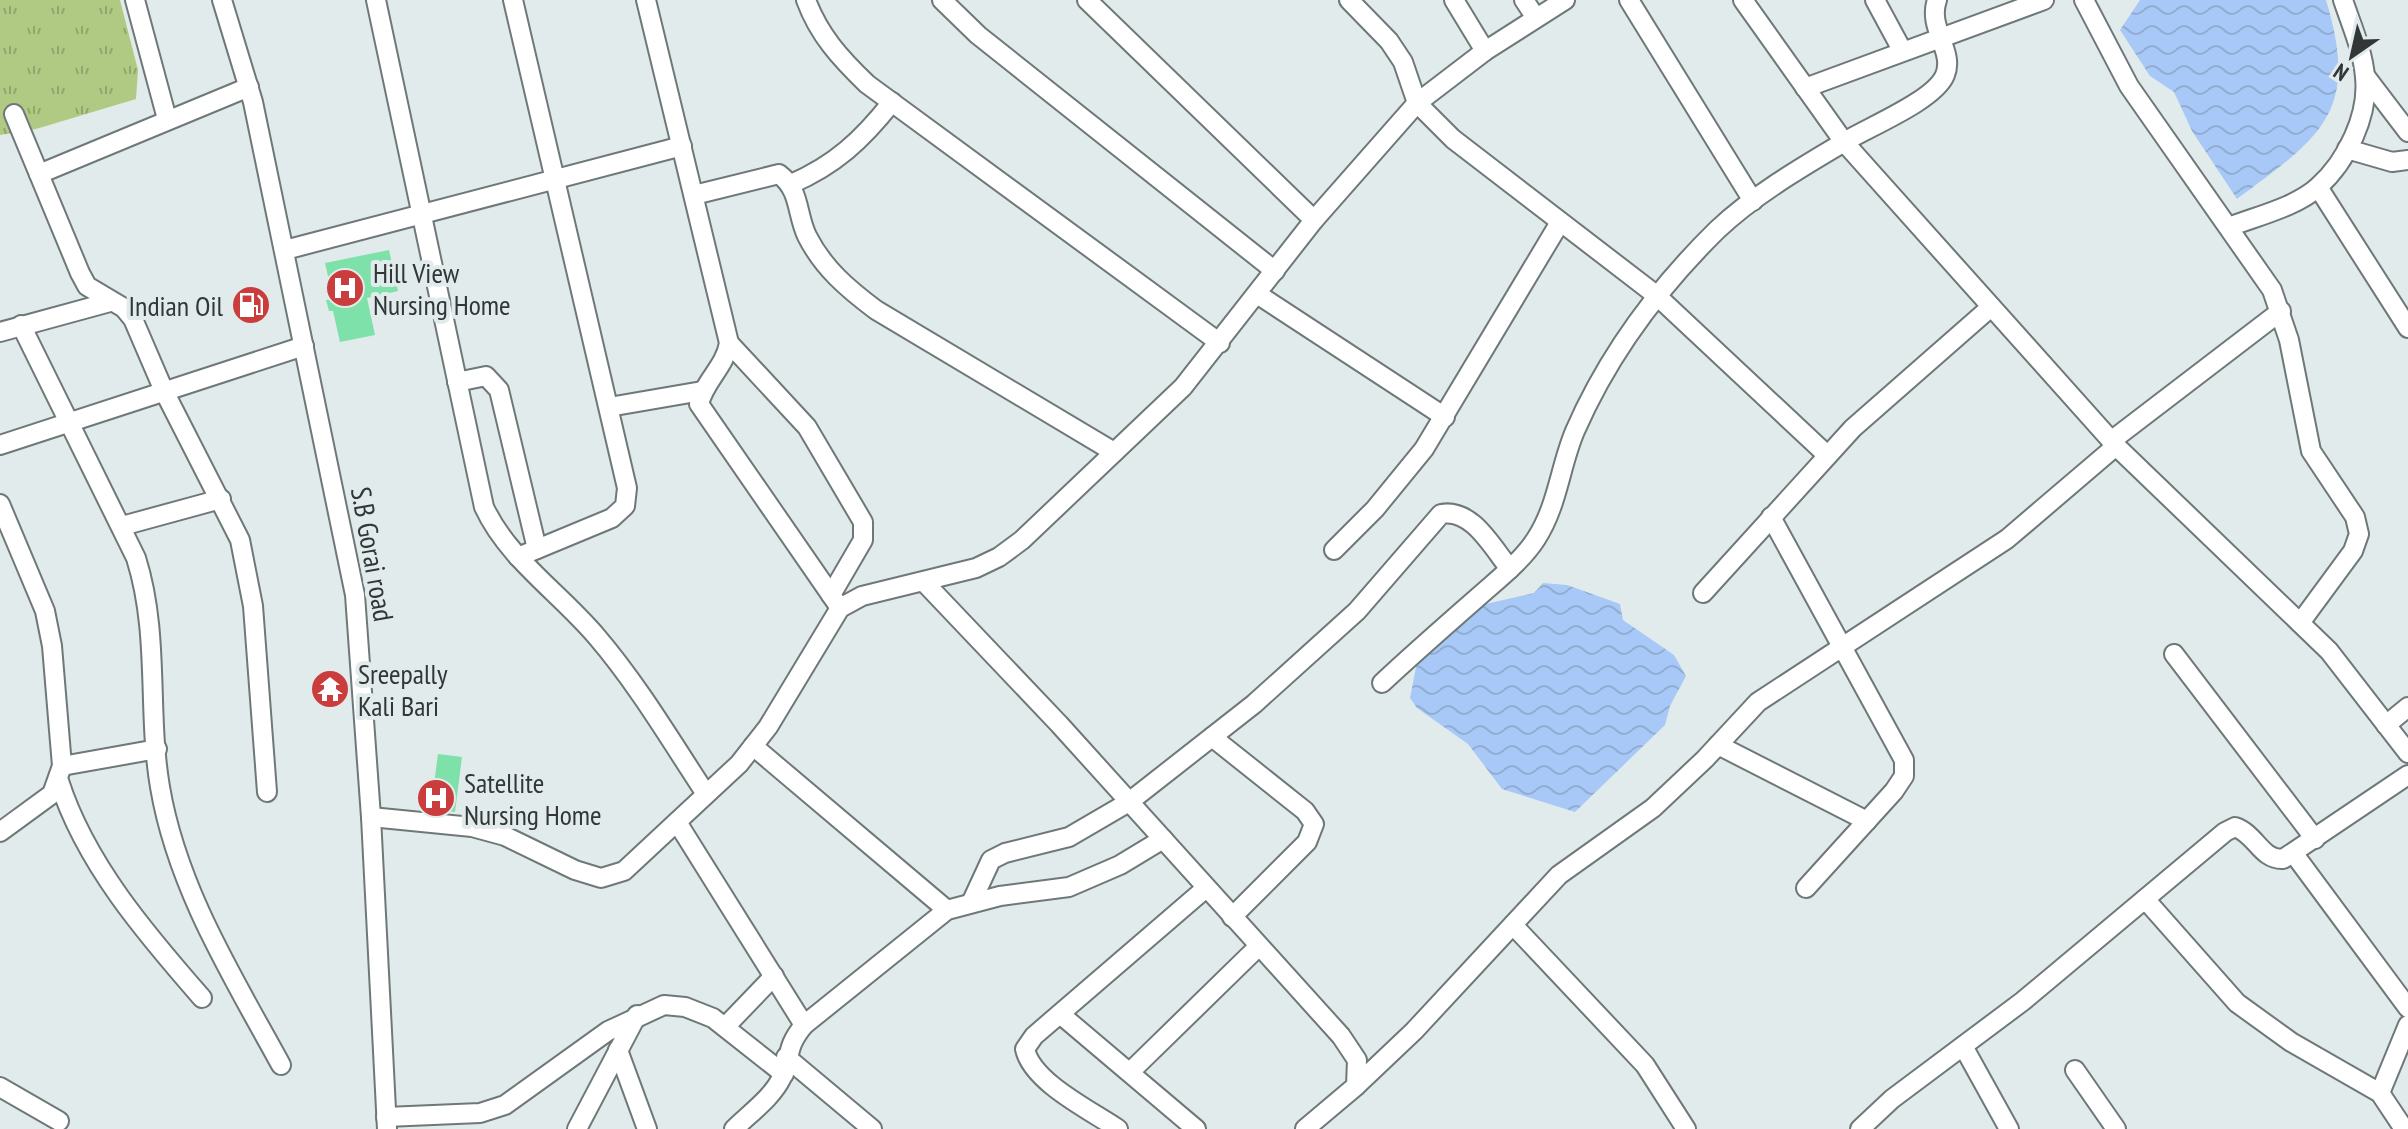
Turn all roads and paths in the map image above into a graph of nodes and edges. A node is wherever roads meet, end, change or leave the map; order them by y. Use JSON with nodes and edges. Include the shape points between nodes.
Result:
{"nodes":[{"id":1,"x":135,"y":0,"type":"edge"},
{"id":2,"x":222,"y":0,"type":"edge"},
{"id":3,"x":376,"y":0,"type":"edge"},
{"id":4,"x":513,"y":0,"type":"edge"},
{"id":5,"x":646,"y":0,"type":"edge"},
{"id":6,"x":806,"y":0,"type":"edge"},
{"id":7,"x":942,"y":0,"type":"edge"},
{"id":8,"x":1087,"y":0,"type":"edge"},
{"id":9,"x":1349,"y":0,"type":"edge"},
{"id":10,"x":1454,"y":0,"type":"edge"},
{"id":11,"x":1524,"y":0,"type":"edge"},
{"id":12,"x":1565,"y":0,"type":"edge"},
{"id":13,"x":1629,"y":0,"type":"edge"},
{"id":14,"x":1743,"y":0,"type":"edge"},
{"id":15,"x":1875,"y":0,"type":"edge"},
{"id":16,"x":1937,"y":0,"type":"edge"},
{"id":17,"x":2044,"y":0,"type":"edge"},
{"id":18,"x":2084,"y":0,"type":"edge"},
{"id":19,"x":2343,"y":0,"type":"edge"},
{"id":20,"x":1536,"y":18,"type":"junction"},
{"id":21,"x":1939,"y":36,"type":"junction"},
{"id":22,"x":1902,"y":50,"type":"junction"},
{"id":23,"x":1485,"y":51,"type":"junction"},
{"id":24,"x":2366,"y":77,"type":"junction"},
{"id":25,"x":249,"y":87,"type":"junction"},
{"id":26,"x":1805,"y":88,"type":"junction"},
{"id":27,"x":892,"y":102,"type":"junction"},
{"id":28,"x":1417,"y":103,"type":"junction"},
{"id":29,"x":14,"y":114,"type":"dead end"},
{"id":30,"x":167,"y":119,"type":"junction"},
{"id":31,"x":2408,"y":132,"type":"edge"},
{"id":32,"x":1844,"y":142,"type":"junction"},
{"id":33,"x":682,"y":146,"type":"junction"},
{"id":34,"x":2347,"y":149,"type":"junction"},
{"id":35,"x":2408,"y":160,"type":"edge"},
{"id":36,"x":39,"y":174,"type":"junction"},
{"id":37,"x":556,"y":179,"type":"junction"},
{"id":38,"x":791,"y":184,"type":"junction"},
{"id":39,"x":2318,"y":187,"type":"junction"},
{"id":40,"x":694,"y":195,"type":"junction"},
{"id":41,"x":1753,"y":201,"type":"junction"},
{"id":42,"x":423,"y":214,"type":"junction"},
{"id":43,"x":1314,"y":220,"type":"junction"},
{"id":44,"x":1559,"y":224,"type":"junction"},
{"id":45,"x":2229,"y":227,"type":"junction"},
{"id":46,"x":285,"y":250,"type":"junction"},
{"id":47,"x":1275,"y":271,"type":"junction"},
{"id":48,"x":1257,"y":294,"type":"junction"},
{"id":49,"x":1656,"y":295,"type":"junction"},
{"id":50,"x":110,"y":302,"type":"junction"},
{"id":51,"x":1991,"y":307,"type":"junction"},
{"id":52,"x":2281,"y":311,"type":"junction"},
{"id":53,"x":21,"y":325,"type":"junction"},
{"id":54,"x":2408,"y":328,"type":"edge"},
{"id":55,"x":0,"y":332,"type":"edge"},
{"id":56,"x":729,"y":343,"type":"junction"},
{"id":57,"x":1220,"y":343,"type":"junction"},
{"id":58,"x":304,"y":346,"type":"junction"},
{"id":59,"x":457,"y":382,"type":"junction"},
{"id":60,"x":164,"y":391,"type":"junction"},
{"id":61,"x":702,"y":391,"type":"junction"},
{"id":62,"x":609,"y":407,"type":"junction"},
{"id":63,"x":1445,"y":417,"type":"junction"},
{"id":64,"x":67,"y":423,"type":"junction"},
{"id":65,"x":2114,"y":443,"type":"junction"},
{"id":66,"x":0,"y":445,"type":"edge"},
{"id":67,"x":1114,"y":452,"type":"junction"},
{"id":68,"x":1827,"y":455,"type":"junction"},
{"id":69,"x":221,"y":499,"type":"junction"},
{"id":70,"x":0,"y":504,"type":"edge"},
{"id":71,"x":1771,"y":517,"type":"junction"},
{"id":72,"x":122,"y":526,"type":"junction"},
{"id":73,"x":19,"y":547,"type":"junction"},
{"id":74,"x":537,"y":549,"type":"junction"},
{"id":75,"x":1334,"y":550,"type":"dead end"},
{"id":76,"x":0,"y":553,"type":"edge"},
{"id":77,"x":518,"y":557,"type":"junction"},
{"id":78,"x":1510,"y":569,"type":"junction"},
{"id":79,"x":924,"y":582,"type":"junction"},
{"id":80,"x":1703,"y":593,"type":"dead end"},
{"id":81,"x":835,"y":602,"type":"junction"},
{"id":82,"x":2300,"y":623,"type":"junction"},
{"id":83,"x":1843,"y":648,"type":"junction"},
{"id":84,"x":2174,"y":654,"type":"dead end"},
{"id":85,"x":1382,"y":683,"type":"dead end"},
{"id":86,"x":2408,"y":707,"type":"edge"},
{"id":87,"x":2386,"y":725,"type":"junction"},
{"id":88,"x":1212,"y":737,"type":"junction"},
{"id":89,"x":1718,"y":745,"type":"junction"},
{"id":90,"x":753,"y":746,"type":"junction"},
{"id":91,"x":157,"y":749,"type":"junction"},
{"id":92,"x":2408,"y":753,"type":"edge"},
{"id":93,"x":61,"y":773,"type":"junction"},
{"id":94,"x":2408,"y":775,"type":"edge"},
{"id":95,"x":267,"y":792,"type":"dead end"},
{"id":96,"x":706,"y":794,"type":"junction"},
{"id":97,"x":1129,"y":802,"type":"junction"},
{"id":98,"x":371,"y":817,"type":"junction"},
{"id":99,"x":1867,"y":821,"type":"junction"},
{"id":100,"x":677,"y":822,"type":"junction"},
{"id":101,"x":0,"y":832,"type":"edge"},
{"id":102,"x":1163,"y":839,"type":"junction"},
{"id":103,"x":2315,"y":839,"type":"junction"},
{"id":104,"x":2294,"y":854,"type":"junction"},
{"id":105,"x":1206,"y":888,"type":"junction"},
{"id":106,"x":1806,"y":888,"type":"dead end"},
{"id":107,"x":2145,"y":899,"type":"junction"},
{"id":108,"x":972,"y":901,"type":"junction"},
{"id":109,"x":947,"y":910,"type":"junction"},
{"id":110,"x":1232,"y":917,"type":"junction"},
{"id":111,"x":1513,"y":925,"type":"junction"},
{"id":112,"x":1258,"y":947,"type":"junction"},
{"id":113,"x":774,"y":976,"type":"junction"},
{"id":114,"x":202,"y":998,"type":"dead end"},
{"id":115,"x":2408,"y":1008,"type":"edge"},
{"id":116,"x":1060,"y":1014,"type":"junction"},
{"id":117,"x":637,"y":1015,"type":"junction"},
{"id":118,"x":804,"y":1025,"type":"junction"},
{"id":119,"x":2408,"y":1025,"type":"edge"},
{"id":120,"x":725,"y":1027,"type":"junction"},
{"id":121,"x":1963,"y":1046,"type":"junction"},
{"id":122,"x":618,"y":1050,"type":"junction"},
{"id":123,"x":281,"y":1065,"type":"dead end"},
{"id":124,"x":785,"y":1065,"type":"junction"},
{"id":125,"x":2075,"y":1070,"type":"dead end"},
{"id":126,"x":1130,"y":1072,"type":"junction"},
{"id":127,"x":1356,"y":1086,"type":"junction"},
{"id":128,"x":0,"y":1087,"type":"edge"},
{"id":129,"x":2380,"y":1093,"type":"junction"},
{"id":130,"x":59,"y":1121,"type":"dead end"},
{"id":131,"x":387,"y":1123,"type":"edge"},
{"id":132,"x":577,"y":1129,"type":"edge"},
{"id":133,"x":647,"y":1129,"type":"edge"},
{"id":134,"x":734,"y":1129,"type":"edge"},
{"id":135,"x":872,"y":1129,"type":"edge"},
{"id":136,"x":1118,"y":1129,"type":"edge"},
{"id":137,"x":1196,"y":1129,"type":"edge"},
{"id":138,"x":1305,"y":1129,"type":"edge"},
{"id":139,"x":1686,"y":1129,"type":"edge"},
{"id":140,"x":1860,"y":1129,"type":"edge"},
{"id":141,"x":2009,"y":1129,"type":"edge"},
{"id":142,"x":2116,"y":1129,"type":"edge"},
{"id":143,"x":2404,"y":1129,"type":"edge"}],
"edges":[{"from":1,"to":30,"type":"street"},
{"from":2,"to":25,"type":"street","name":"S.B Gorai road"},
{"from":3,"to":42,"type":"street"},
{"from":4,"to":37,"type":"street"},
{"from":5,"to":33,"type":"street"},
{"from":6,"to":27,"type":"street","via":[[814,24],[836,54]]},
{"from":7,"to":47,"type":"street","via":[[978,35]]},
{"from":8,"to":43,"type":"street"},
{"from":9,"to":28,"type":"street","via":[[1403,62]]},
{"from":10,"to":23,"type":"street"},
{"from":11,"to":20,"type":"street"},
{"from":12,"to":20,"type":"street"},
{"from":13,"to":41,"type":"street"},
{"from":14,"to":26,"type":"street"},
{"from":15,"to":22,"type":"street"},
{"from":16,"to":21,"type":"street","via":[[1932,16]]},
{"from":17,"to":21,"type":"street"},
{"from":18,"to":45,"type":"street","via":[[2129,86]]},
{"from":19,"to":24,"type":"street"},
{"from":20,"to":23,"type":"street"},
{"from":21,"to":22,"type":"street"},
{"from":21,"to":32,"type":"street","via":[[1947,73],[1936,89]]},
{"from":22,"to":26,"type":"street"},
{"from":23,"to":28,"type":"street"},
{"from":24,"to":31,"type":"street"},
{"from":24,"to":34,"type":"street","via":[[2363,112]]},
{"from":25,"to":30,"type":"street"},
{"from":25,"to":46,"type":"street","name":"S.B Gorai road"},
{"from":26,"to":32,"type":"street"},
{"from":27,"to":38,"type":"street","via":[[856,145],[819,172]]},
{"from":27,"to":57,"type":"street"},
{"from":28,"to":43,"type":"street"},
{"from":28,"to":44,"type":"street","via":[[1453,139]]},
{"from":29,"to":36,"type":"street"},
{"from":30,"to":36,"type":"street"},
{"from":32,"to":41,"type":"street"},
{"from":32,"to":51,"type":"street"},
{"from":33,"to":37,"type":"street"},
{"from":33,"to":40,"type":"street"},
{"from":34,"to":35,"type":"street","via":[[2392,162]]},
{"from":34,"to":39,"type":"street"},
{"from":36,"to":50,"type":"street","via":[[87,286]]},
{"from":37,"to":42,"type":"street"},
{"from":37,"to":62,"type":"street"},
{"from":38,"to":40,"type":"street","via":[[779,174]]},
{"from":38,"to":67,"type":"street","via":[[805,232],[845,287]]},
{"from":39,"to":45,"type":"street"},
{"from":39,"to":54,"type":"street"},
{"from":40,"to":56,"type":"street"},
{"from":41,"to":49,"type":"street"},
{"from":42,"to":46,"type":"street"},
{"from":42,"to":59,"type":"street"},
{"from":43,"to":47,"type":"street"},
{"from":44,"to":49,"type":"street"},
{"from":44,"to":63,"type":"street"},
{"from":45,"to":52,"type":"street"},
{"from":46,"to":58,"type":"street","name":"S.B Gorai road"},
{"from":47,"to":48,"type":"street"},
{"from":48,"to":57,"type":"street"},
{"from":48,"to":63,"type":"street"},
{"from":49,"to":68,"type":"street"},
{"from":49,"to":78,"type":"street","via":[[1607,364],[1573,435],[1551,509],[1536,539]]},
{"from":50,"to":53,"type":"street"},
{"from":50,"to":60,"type":"street","via":[[133,319]]},
{"from":51,"to":65,"type":"street"},
{"from":51,"to":68,"type":"street"},
{"from":52,"to":65,"type":"street"},
{"from":52,"to":82,"type":"street","via":[[2311,451],[2355,517],[2359,534],[2353,551]]},
{"from":53,"to":55,"type":"street"},
{"from":53,"to":64,"type":"street"},
{"from":56,"to":61,"type":"street","via":[[727,359]]},
{"from":56,"to":81,"type":"street","via":[[807,427],[863,522],[860,547]]},
{"from":57,"to":67,"type":"street","via":[[1183,387]]},
{"from":58,"to":60,"type":"street"},
{"from":58,"to":98,"type":"street","name":"S.B Gorai road","via":[[355,595]]},
{"from":59,"to":74,"type":"street","via":[[486,376],[499,390]]},
{"from":59,"to":77,"type":"street","via":[[484,507],[496,533]]},
{"from":60,"to":64,"type":"street"},
{"from":60,"to":69,"type":"street"},
{"from":61,"to":62,"type":"street"},
{"from":61,"to":81,"type":"street","via":[[699,404],[706,418]]},
{"from":62,"to":74,"type":"street","via":[[627,488],[625,506],[612,518]]},
{"from":63,"to":75,"type":"street","via":[[1402,479]]},
{"from":64,"to":66,"type":"street"},
{"from":64,"to":72,"type":"street"},
{"from":65,"to":82,"type":"street"},
{"from":65,"to":83,"type":"street","via":[[2007,539]]},
{"from":67,"to":79,"type":"street","via":[[999,557]]},
{"from":68,"to":71,"type":"street"},
{"from":69,"to":72,"type":"street"},
{"from":69,"to":95,"type":"street","via":[[249,573]]},
{"from":70,"to":73,"type":"street"},
{"from":71,"to":80,"type":"street"},
{"from":71,"to":83,"type":"street"},
{"from":72,"to":91,"type":"street","via":[[149,609]]},
{"from":73,"to":76,"type":"street"},
{"from":73,"to":93,"type":"street","via":[[45,611],[52,646]]},
{"from":74,"to":77,"type":"street"},
{"from":77,"to":96,"type":"street","via":[[622,667]]},
{"from":78,"to":85,"type":"street"},
{"from":78,"to":88,"type":"street","via":[[1468,519],[1453,512],[1441,514],[1357,611]]},
{"from":79,"to":81,"type":"street"},
{"from":79,"to":97,"type":"street"},
{"from":81,"to":90,"type":"street"},
{"from":82,"to":87,"type":"street","via":[[2329,651]]},
{"from":83,"to":89,"type":"street","via":[[1758,702]]},
{"from":83,"to":99,"type":"street","via":[[1904,760],[1904,776]]},
{"from":84,"to":103,"type":"street"},
{"from":86,"to":87,"type":"street"},
{"from":87,"to":92,"type":"street"},
{"from":88,"to":97,"type":"street"},
{"from":88,"to":110,"type":"street","via":[[1305,811],[1314,824],[1307,842]]},
{"from":89,"to":99,"type":"street"},
{"from":89,"to":111,"type":"street","via":[[1653,808],[1559,875]]},
{"from":90,"to":96,"type":"street"},
{"from":90,"to":109,"type":"street"},
{"from":91,"to":93,"type":"street"},
{"from":91,"to":123,"type":"street","via":[[160,786],[193,894]]},
{"from":93,"to":101,"type":"street","via":[[52,794]]},
{"from":93,"to":114,"type":"street","via":[[70,815],[117,891]]},
{"from":94,"to":103,"type":"street"},
{"from":96,"to":100,"type":"street"},
{"from":97,"to":102,"type":"street"},
{"from":97,"to":108,"type":"street","via":[[1069,837],[991,860]]},
{"from":98,"to":100,"type":"street","via":[[472,827],[601,878],[624,871]]},
{"from":98,"to":131,"type":"street","name":"S.B Gorai road"},
{"from":99,"to":106,"type":"street"},
{"from":100,"to":113,"type":"street"},
{"from":102,"to":105,"type":"street"},
{"from":102,"to":108,"type":"street","via":[[1069,887]]},
{"from":103,"to":104,"type":"street"},
{"from":104,"to":107,"type":"street","via":[[2275,859],[2266,855],[2235,827]]},
{"from":104,"to":115,"type":"street"},
{"from":105,"to":110,"type":"street"},
{"from":105,"to":116,"type":"street"},
{"from":107,"to":121,"type":"street"},
{"from":107,"to":129,"type":"street","via":[[2237,1003],[2291,1042]]},
{"from":108,"to":109,"type":"street"},
{"from":109,"to":118,"type":"street"},
{"from":110,"to":112,"type":"street"},
{"from":111,"to":127,"type":"street"},
{"from":111,"to":139,"type":"street","via":[[1645,1065]]},
{"from":112,"to":126,"type":"street"},
{"from":112,"to":127,"type":"street","via":[[1341,1036],[1357,1060]]},
{"from":113,"to":118,"type":"street"},
{"from":113,"to":120,"type":"street"},
{"from":116,"to":126,"type":"street"},
{"from":116,"to":136,"type":"street","via":[[1025,1049],[1028,1064]]},
{"from":117,"to":120,"type":"street","via":[[664,1005],[685,1007]]},
{"from":117,"to":122,"type":"street"},
{"from":117,"to":131,"type":"street","via":[[505,1105],[480,1113]]},
{"from":118,"to":124,"type":"street","via":[[792,1039]]},
{"from":119,"to":129,"type":"street"},
{"from":120,"to":124,"type":"street"},
{"from":121,"to":140,"type":"street"},
{"from":121,"to":141,"type":"street"},
{"from":122,"to":132,"type":"street"},
{"from":122,"to":133,"type":"street"},
{"from":124,"to":134,"type":"street","via":[[774,1091]]},
{"from":124,"to":135,"type":"street"},
{"from":125,"to":142,"type":"street"},
{"from":126,"to":137,"type":"street"},
{"from":127,"to":138,"type":"street"},
{"from":128,"to":130,"type":"street"},
{"from":129,"to":143,"type":"street"}]}
